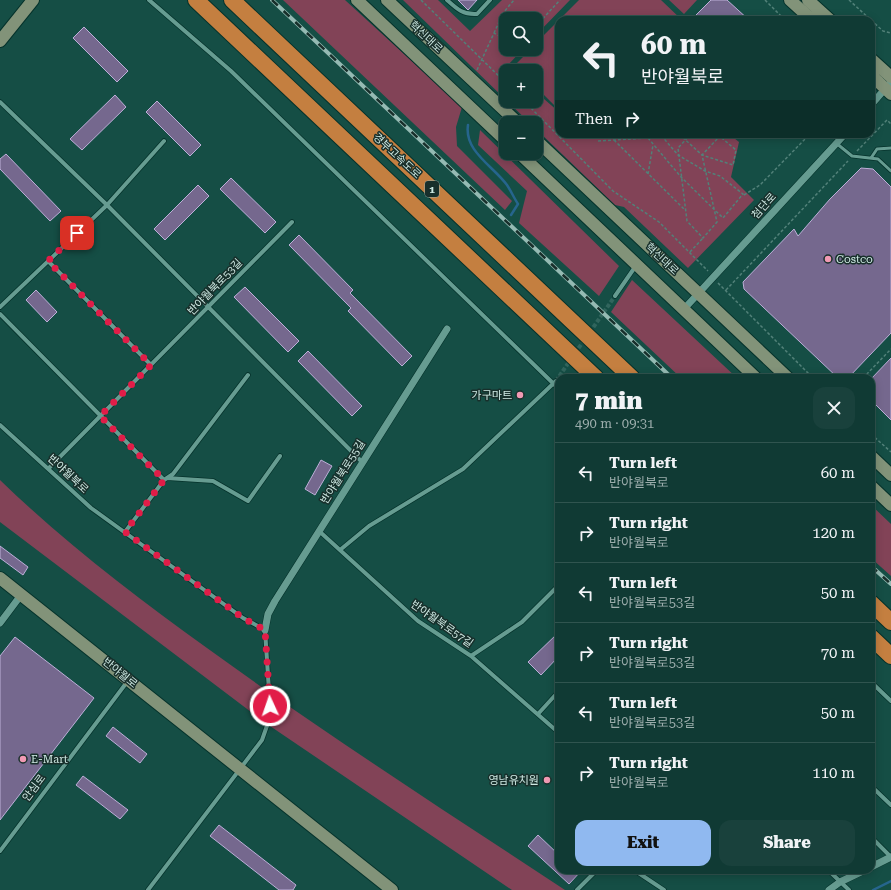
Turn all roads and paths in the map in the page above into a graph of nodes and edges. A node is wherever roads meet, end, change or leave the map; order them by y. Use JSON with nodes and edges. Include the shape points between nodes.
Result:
{"nodes":[{"id":1,"x":33,"y":0,"type":"edge"},
{"id":2,"x":149,"y":0,"type":"edge"},
{"id":3,"x":196,"y":0,"type":"edge"},
{"id":4,"x":232,"y":0,"type":"edge"},
{"id":5,"x":357,"y":0,"type":"edge"},
{"id":6,"x":387,"y":0,"type":"edge"},
{"id":7,"x":421,"y":0,"type":"edge"},
{"id":8,"x":447,"y":0,"type":"edge"},
{"id":9,"x":490,"y":0,"type":"edge"},
{"id":10,"x":514,"y":0,"type":"edge"},
{"id":11,"x":560,"y":0,"type":"edge"},
{"id":12,"x":765,"y":0,"type":"edge"},
{"id":13,"x":790,"y":0,"type":"edge"},
{"id":14,"x":808,"y":0,"type":"edge"},
{"id":15,"x":849,"y":0,"type":"edge"},
{"id":16,"x":780,"y":15,"type":"edge"},
{"id":17,"x":808,"y":16,"type":"edge"},
{"id":18,"x":826,"y":16,"type":"edge"},
{"id":19,"x":867,"y":16,"type":"edge"},
{"id":20,"x":543,"y":18,"type":"edge"},
{"id":21,"x":875,"y":24,"type":"edge"},
{"id":22,"x":494,"y":33,"type":"junction"},
{"id":23,"x":891,"y":33,"type":"edge"},
{"id":24,"x":499,"y":36,"type":"edge"},
{"id":25,"x":0,"y":41,"type":"edge"},
{"id":26,"x":482,"y":59,"type":"junction"},
{"id":27,"x":875,"y":63,"type":"edge"},
{"id":28,"x":499,"y":76,"type":"edge"},
{"id":29,"x":891,"y":77,"type":"edge"},
{"id":30,"x":875,"y":78,"type":"edge"},
{"id":31,"x":472,"y":80,"type":"junction"},
{"id":32,"x":889,"y":88,"type":"edge"},
{"id":33,"x":875,"y":101,"type":"edge"},
{"id":34,"x":0,"y":102,"type":"edge"},
{"id":35,"x":531,"y":108,"type":"edge"},
{"id":36,"x":511,"y":116,"type":"edge"},
{"id":37,"x":891,"y":124,"type":"edge"},
{"id":38,"x":555,"y":132,"type":"edge"},
{"id":39,"x":875,"y":132,"type":"edge"},
{"id":40,"x":499,"y":134,"type":"edge"},
{"id":41,"x":561,"y":138,"type":"edge"},
{"id":42,"x":648,"y":138,"type":"joint"},
{"id":43,"x":663,"y":138,"type":"edge"},
{"id":44,"x":682,"y":138,"type":"edge"},
{"id":45,"x":688,"y":138,"type":"edge"},
{"id":46,"x":718,"y":138,"type":"edge"},
{"id":47,"x":722,"y":138,"type":"edge"},
{"id":48,"x":806,"y":138,"type":"edge"},
{"id":49,"x":841,"y":138,"type":"edge"},
{"id":50,"x":870,"y":138,"type":"edge"},
{"id":51,"x":614,"y":140,"type":"junction"},
{"id":52,"x":164,"y":141,"type":"dead end"},
{"id":53,"x":598,"y":141,"type":"dead end"},
{"id":54,"x":685,"y":141,"type":"junction"},
{"id":55,"x":836,"y":144,"type":"junction"},
{"id":56,"x":653,"y":145,"type":"junction"},
{"id":57,"x":543,"y":147,"type":"edge"},
{"id":58,"x":891,"y":148,"type":"edge"},
{"id":59,"x":678,"y":155,"type":"junction"},
{"id":60,"x":702,"y":155,"type":"junction"},
{"id":61,"x":852,"y":156,"type":"junction"},
{"id":62,"x":871,"y":158,"type":"junction"},
{"id":63,"x":526,"y":160,"type":"edge"},
{"id":64,"x":705,"y":171,"type":"junction"},
{"id":65,"x":891,"y":171,"type":"edge"},
{"id":66,"x":648,"y":174,"type":"junction"},
{"id":67,"x":681,"y":177,"type":"junction"},
{"id":68,"x":742,"y":196,"type":"junction"},
{"id":69,"x":107,"y":205,"type":"junction"},
{"id":70,"x":714,"y":209,"type":"junction"},
{"id":71,"x":685,"y":210,"type":"junction"},
{"id":72,"x":292,"y":222,"type":"dead end"},
{"id":73,"x":703,"y":238,"type":"junction"},
{"id":74,"x":690,"y":252,"type":"junction"},
{"id":75,"x":48,"y":261,"type":"junction"},
{"id":76,"x":637,"y":265,"type":"junction"},
{"id":77,"x":713,"y":278,"type":"junction"},
{"id":78,"x":725,"y":291,"type":"junction"},
{"id":79,"x":699,"y":293,"type":"junction"},
{"id":80,"x":615,"y":296,"type":"tunnel mouth"},
{"id":81,"x":0,"y":307,"type":"edge"},
{"id":82,"x":208,"y":307,"type":"junction"},
{"id":83,"x":684,"y":309,"type":"junction"},
{"id":84,"x":0,"y":314,"type":"edge"},
{"id":85,"x":446,"y":328,"type":"dead end"},
{"id":86,"x":891,"y":349,"type":"edge"},
{"id":87,"x":151,"y":365,"type":"junction"},
{"id":88,"x":592,"y":374,"type":"edge"},
{"id":89,"x":628,"y":374,"type":"edge"},
{"id":90,"x":752,"y":374,"type":"edge"},
{"id":91,"x":784,"y":374,"type":"edge"},
{"id":92,"x":809,"y":374,"type":"edge"},
{"id":93,"x":867,"y":374,"type":"edge"},
{"id":94,"x":248,"y":375,"type":"dead end"},
{"id":95,"x":554,"y":382,"type":"joint"},
{"id":96,"x":100,"y":416,"type":"junction"},
{"id":97,"x":0,"y":425,"type":"edge"},
{"id":98,"x":875,"y":438,"type":"edge"},
{"id":99,"x":891,"y":452,"type":"edge"},
{"id":100,"x":280,"y":456,"type":"dead end"},
{"id":101,"x":875,"y":460,"type":"edge"},
{"id":102,"x":362,"y":462,"type":"junction"},
{"id":103,"x":49,"y":468,"type":"junction"},
{"id":104,"x":891,"y":475,"type":"edge"},
{"id":105,"x":166,"y":479,"type":"junction"},
{"id":106,"x":875,"y":490,"type":"edge"},
{"id":107,"x":891,"y":505,"type":"edge"},
{"id":108,"x":319,"y":531,"type":"junction"},
{"id":109,"x":125,"y":532,"type":"junction"},
{"id":110,"x":340,"y":550,"type":"junction"},
{"id":111,"x":0,"y":578,"type":"edge"},
{"id":112,"x":555,"y":588,"type":"edge"},
{"id":113,"x":21,"y":595,"type":"junction"},
{"id":114,"x":875,"y":608,"type":"edge"},
{"id":115,"x":891,"y":622,"type":"edge"},
{"id":116,"x":0,"y":623,"type":"edge"},
{"id":117,"x":265,"y":630,"type":"junction"},
{"id":118,"x":875,"y":641,"type":"edge"},
{"id":119,"x":471,"y":656,"type":"junction"},
{"id":120,"x":891,"y":656,"type":"edge"},
{"id":121,"x":129,"y":680,"type":"junction"},
{"id":122,"x":875,"y":686,"type":"edge"},
{"id":123,"x":555,"y":695,"type":"edge"},
{"id":124,"x":891,"y":701,"type":"edge"},
{"id":125,"x":538,"y":714,"type":"junction"},
{"id":126,"x":555,"y":729,"type":"edge"},
{"id":127,"x":240,"y":769,"type":"junction"},
{"id":128,"x":875,"y":790,"type":"edge"},
{"id":129,"x":891,"y":804,"type":"edge"},
{"id":130,"x":875,"y":841,"type":"edge"},
{"id":131,"x":0,"y":851,"type":"edge"},
{"id":132,"x":891,"y":857,"type":"edge"},
{"id":133,"x":875,"y":865,"type":"edge"},
{"id":134,"x":593,"y":874,"type":"edge"},
{"id":135,"x":640,"y":874,"type":"edge"},
{"id":136,"x":832,"y":874,"type":"edge"},
{"id":137,"x":857,"y":874,"type":"edge"},
{"id":138,"x":840,"y":882,"type":"junction"},
{"id":139,"x":148,"y":890,"type":"edge"},
{"id":140,"x":392,"y":890,"type":"edge"},
{"id":141,"x":577,"y":890,"type":"edge"},
{"id":142,"x":664,"y":890,"type":"edge"},
{"id":143,"x":829,"y":890,"type":"edge"},
{"id":144,"x":849,"y":890,"type":"edge"}],
"edges":[{"from":1,"to":25,"type":"main road"},
{"from":2,"to":95,"type":"street","via":[[231,71]]},
{"from":3,"to":88,"type":"highway","number":"1"},
{"from":4,"to":89,"type":"highway","name":"경부고속도로","number":"1"},
{"from":5,"to":40,"type":"main road"},
{"from":6,"to":31,"type":"main road","name":"혁신대로"},
{"from":7,"to":26,"type":"path"},
{"from":8,"to":9,"type":"street","via":[[467,14],[477,14]]},
{"from":10,"to":22,"type":"path","via":[[503,14]]},
{"from":11,"to":20,"type":"path"},
{"from":12,"to":16,"type":"path"},
{"from":13,"to":17,"type":"main road"},
{"from":14,"to":18,"type":"main road"},
{"from":15,"to":19,"type":"path"},
{"from":21,"to":23,"type":"path","via":[[883,31]]},
{"from":22,"to":24,"type":"path"},
{"from":22,"to":26,"type":"path"},
{"from":26,"to":28,"type":"path"},
{"from":26,"to":31,"type":"path"},
{"from":27,"to":29,"type":"main road"},
{"from":30,"to":32,"type":"main road"},
{"from":31,"to":36,"type":"main road","name":"혁신대로"},
{"from":32,"to":33,"type":"street"},
{"from":34,"to":69,"type":"street"},
{"from":35,"to":38,"type":"path"},
{"from":37,"to":39,"type":"path","via":[[887,120]]},
{"from":41,"to":74,"type":"path","via":[[613,190],[659,222]]},
{"from":42,"to":51,"type":"path"},
{"from":42,"to":56,"type":"path"},
{"from":43,"to":59,"type":"path"},
{"from":44,"to":54,"type":"path"},
{"from":45,"to":54,"type":"path"},
{"from":46,"to":60,"type":"path"},
{"from":47,"to":60,"type":"path","via":[[736,150],[733,165]]},
{"from":48,"to":68,"type":"path","via":[[760,185]]},
{"from":49,"to":55,"type":"street","name":"첨단로"},
{"from":50,"to":61,"type":"path"},
{"from":51,"to":53,"type":"path"},
{"from":51,"to":66,"type":"path"},
{"from":52,"to":69,"type":"street"},
{"from":54,"to":59,"type":"path","via":[[678,148]]},
{"from":54,"to":60,"type":"path"},
{"from":55,"to":61,"type":"lane"},
{"from":55,"to":77,"type":"street","name":"첨단로"},
{"from":56,"to":66,"type":"path"},
{"from":56,"to":67,"type":"path"},
{"from":57,"to":79,"type":"main road","name":"혁신대로"},
{"from":58,"to":62,"type":"lane","via":[[877,149]]},
{"from":59,"to":64,"type":"path"},
{"from":59,"to":67,"type":"path"},
{"from":60,"to":64,"type":"path"},
{"from":61,"to":62,"type":"lane"},
{"from":61,"to":78,"type":"path"},
{"from":62,"to":65,"type":"lane","via":[[878,159]]},
{"from":63,"to":76,"type":"main road"},
{"from":64,"to":68,"type":"path","via":[[720,176],[743,194]]},
{"from":64,"to":70,"type":"path"},
{"from":66,"to":71,"type":"path"},
{"from":67,"to":70,"type":"path"},
{"from":67,"to":71,"type":"path"},
{"from":68,"to":70,"type":"path","via":[[723,218]]},
{"from":69,"to":75,"type":"street"},
{"from":69,"to":82,"type":"street"},
{"from":70,"to":73,"type":"path","via":[[717,222]]},
{"from":71,"to":73,"type":"path","via":[[687,221]]},
{"from":72,"to":82,"type":"street","name":"반야월북로53길"},
{"from":73,"to":74,"type":"path"},
{"from":74,"to":77,"type":"path"},
{"from":75,"to":81,"type":"street"},
{"from":75,"to":87,"type":"street"},
{"from":76,"to":80,"type":"street"},
{"from":76,"to":83,"type":"main road"},
{"from":77,"to":78,"type":"path"},
{"from":77,"to":79,"type":"street","name":"첨단로"},
{"from":78,"to":92,"type":"path"},
{"from":79,"to":83,"type":"street","name":"첨단로"},
{"from":79,"to":91,"type":"main road","name":"혁신대로"},
{"from":82,"to":87,"type":"street","name":"반야월북로53길"},
{"from":82,"to":102,"type":"street"},
{"from":83,"to":90,"type":"main road"},
{"from":84,"to":96,"type":"street"},
{"from":85,"to":102,"type":"street","name":"반야월북로55길"},
{"from":86,"to":93,"type":"path"},
{"from":87,"to":96,"type":"street","name":"반야월북로53길"},
{"from":94,"to":105,"type":"street","via":[[173,474]]},
{"from":95,"to":110,"type":"street","via":[[463,470],[370,526]]},
{"from":96,"to":103,"type":"street","name":"반야월북로53길"},
{"from":96,"to":105,"type":"street"},
{"from":97,"to":103,"type":"street","name":"반야월북로"},
{"from":98,"to":99,"type":"path"},
{"from":100,"to":105,"type":"street","via":[[248,502],[213,481]]},
{"from":101,"to":104,"type":"main road"},
{"from":102,"to":108,"type":"street","name":"반야월북로55길"},
{"from":103,"to":109,"type":"street","name":"반야월북로","via":[[81,499]]},
{"from":105,"to":109,"type":"street"},
{"from":106,"to":107,"type":"main road"},
{"from":108,"to":110,"type":"street","name":"반야월북로57길"},
{"from":108,"to":117,"type":"street","name":"반야월북로55길","via":[[275,601],[268,614]]},
{"from":109,"to":117,"type":"street","name":"반야월북로","via":[[243,618]]},
{"from":110,"to":119,"type":"street","name":"반야월북로57길","via":[[418,621]]},
{"from":111,"to":113,"type":"main road","name":"반야월로"},
{"from":112,"to":119,"type":"street","name":"반야월북로57길","via":[[522,622]]},
{"from":113,"to":116,"type":"street"},
{"from":113,"to":121,"type":"main road","name":"반야월로"},
{"from":114,"to":115,"type":"highway"},
{"from":117,"to":127,"type":"street","via":[[266,669],[270,693],[268,720],[262,740]]},
{"from":118,"to":120,"type":"highway"},
{"from":119,"to":125,"type":"street"},
{"from":121,"to":127,"type":"main road","name":"반야월로"},
{"from":121,"to":131,"type":"street","name":"안심로"},
{"from":122,"to":124,"type":"street"},
{"from":123,"to":125,"type":"street"},
{"from":125,"to":126,"type":"street"},
{"from":127,"to":139,"type":"street"},
{"from":127,"to":140,"type":"main road","name":"반야월로"},
{"from":128,"to":129,"type":"street"},
{"from":130,"to":132,"type":"street"},
{"from":132,"to":133,"type":"street"},
{"from":134,"to":141,"type":"street"},
{"from":135,"to":142,"type":"street"},
{"from":136,"to":138,"type":"street"},
{"from":137,"to":138,"type":"street"},
{"from":138,"to":143,"type":"street"},
{"from":138,"to":144,"type":"street"}]}
